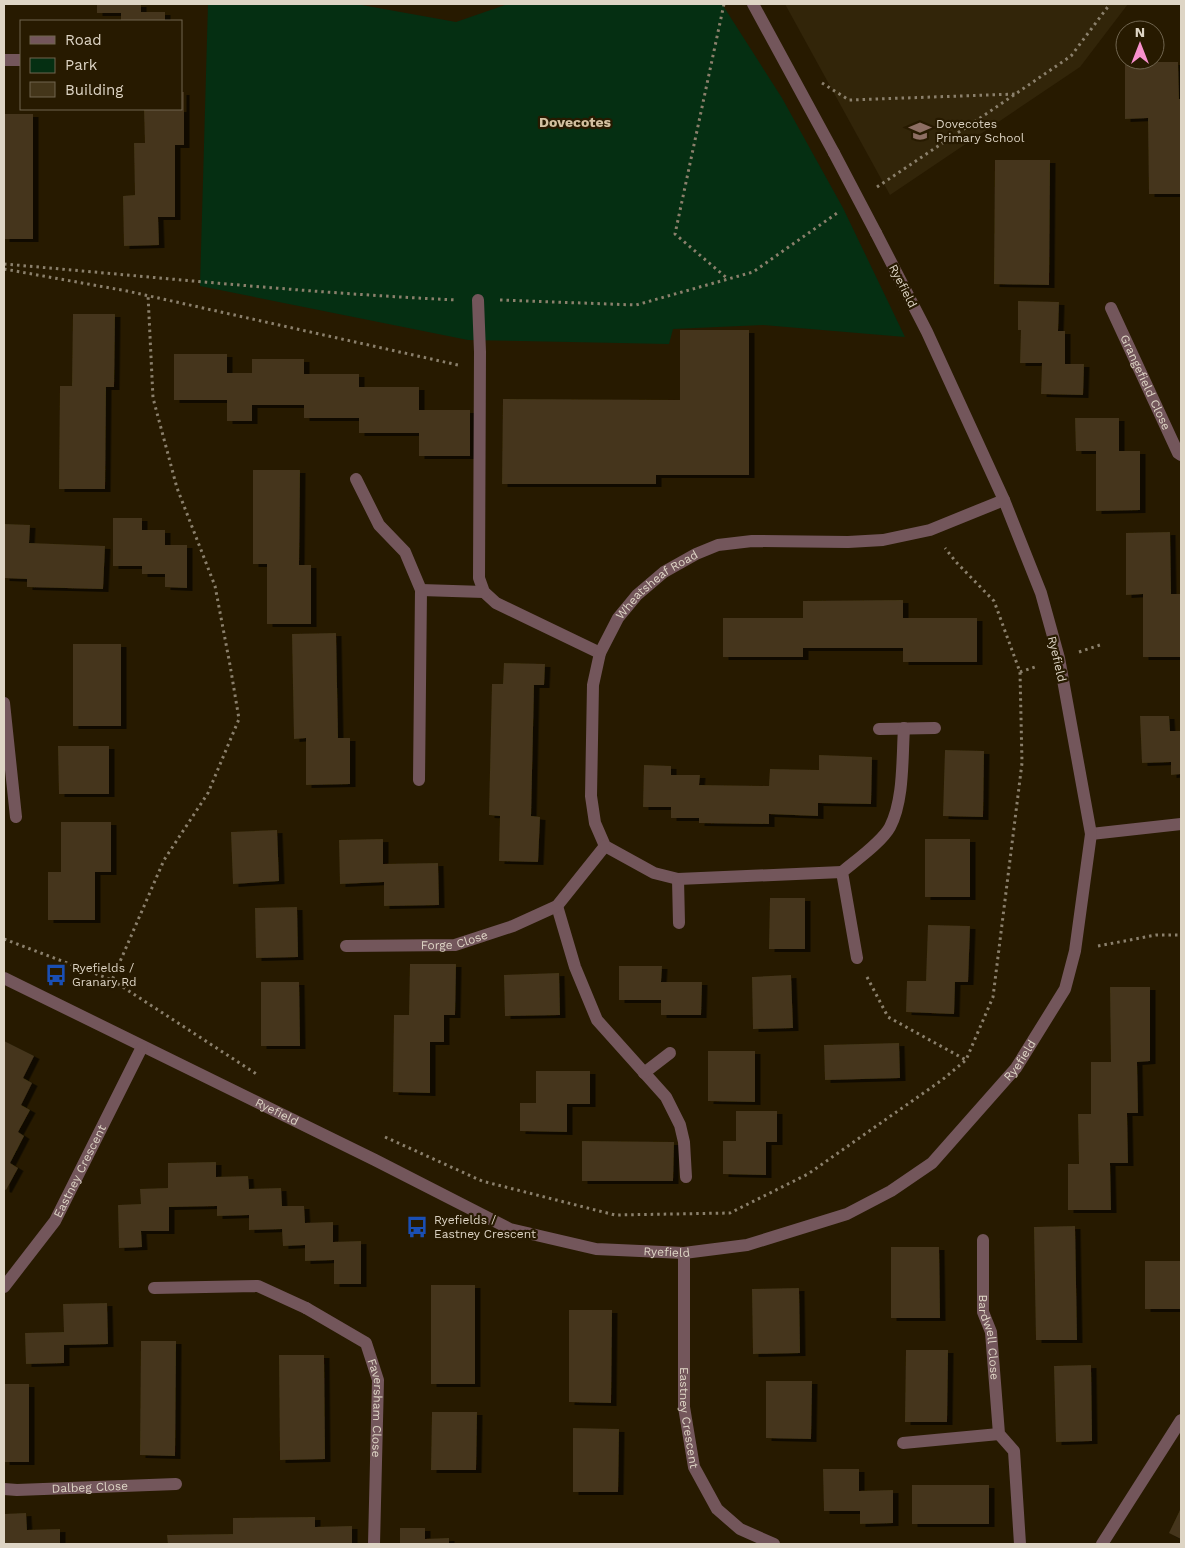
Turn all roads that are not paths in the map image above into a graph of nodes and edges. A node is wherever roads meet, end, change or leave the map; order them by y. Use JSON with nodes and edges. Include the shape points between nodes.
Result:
{"nodes":[{"id":1,"x":753,"y":4,"type":"edge"},
{"id":2,"x":4,"y":60,"type":"edge"},
{"id":3,"x":20,"y":60,"type":"edge"},
{"id":4,"x":478,"y":300,"type":"road end"},
{"id":5,"x":1111,"y":308,"type":"dead end"},
{"id":6,"x":1181,"y":455,"type":"edge"},
{"id":7,"x":356,"y":478,"type":"dead end"},
{"id":8,"x":1004,"y":500,"type":"junction"},
{"id":9,"x":421,"y":590,"type":"junction"},
{"id":10,"x":484,"y":592,"type":"junction"},
{"id":11,"x":600,"y":653,"type":"junction"},
{"id":12,"x":4,"y":703,"type":"edge"},
{"id":13,"x":904,"y":728,"type":"junction"},
{"id":14,"x":935,"y":728,"type":"dead end"},
{"id":15,"x":879,"y":729,"type":"dead end"},
{"id":16,"x":419,"y":780,"type":"dead end"},
{"id":17,"x":16,"y":817,"type":"dead end"},
{"id":18,"x":1181,"y":824,"type":"edge"},
{"id":19,"x":1090,"y":834,"type":"junction"},
{"id":20,"x":604,"y":846,"type":"junction"},
{"id":21,"x":842,"y":872,"type":"junction"},
{"id":22,"x":678,"y":879,"type":"junction"},
{"id":23,"x":557,"y":906,"type":"junction"},
{"id":24,"x":679,"y":923,"type":"dead end"},
{"id":25,"x":346,"y":946,"type":"dead end"},
{"id":26,"x":857,"y":958,"type":"road end"},
{"id":27,"x":4,"y":978,"type":"edge"},
{"id":28,"x":142,"y":1047,"type":"junction"},
{"id":29,"x":670,"y":1053,"type":"dead end"},
{"id":30,"x":644,"y":1073,"type":"junction"},
{"id":31,"x":686,"y":1177,"type":"dead end"},
{"id":32,"x":983,"y":1240,"type":"dead end"},
{"id":33,"x":684,"y":1253,"type":"junction"},
{"id":34,"x":4,"y":1287,"type":"edge"},
{"id":35,"x":154,"y":1288,"type":"dead end"},
{"id":36,"x":1181,"y":1420,"type":"edge"},
{"id":37,"x":999,"y":1434,"type":"junction"},
{"id":38,"x":903,"y":1443,"type":"dead end"},
{"id":39,"x":176,"y":1484,"type":"dead end"},
{"id":40,"x":4,"y":1489,"type":"edge"},
{"id":41,"x":374,"y":1544,"type":"edge"},
{"id":42,"x":774,"y":1544,"type":"edge"},
{"id":43,"x":1020,"y":1544,"type":"edge"},
{"id":44,"x":1102,"y":1544,"type":"edge"}],
"edges":[{"from":1,"to":8,"type":"street","name":"Ryefield","bridge":true,"via":[[927,332]]},
{"from":2,"to":3,"type":"street"},
{"from":4,"to":10,"type":"street","via":[[479,578]]},
{"from":5,"to":6,"type":"street","name":"Grangefield Close"},
{"from":7,"to":9,"type":"street","via":[[378,525],[405,552]]},
{"from":8,"to":11,"type":"street","name":"Wheatsheaf Road","via":[[930,530],[883,540],[752,541],[718,545],[664,572],[637,595],[618,618]]},
{"from":8,"to":19,"type":"street","name":"Ryefield","via":[[1041,593],[1059,658]]},
{"from":9,"to":10,"type":"street"},
{"from":9,"to":16,"type":"street"},
{"from":10,"to":11,"type":"street","via":[[496,603]]},
{"from":11,"to":20,"type":"street","name":"Wheatsheaf Road","via":[[594,685],[591,796],[595,823]]},
{"from":12,"to":17,"type":"street"},
{"from":13,"to":14,"type":"street"},
{"from":13,"to":15,"type":"street"},
{"from":13,"to":21,"type":"street","via":[[899,802],[889,828]]},
{"from":18,"to":19,"type":"street"},
{"from":19,"to":33,"type":"street","name":"Ryefield","via":[[1075,951],[1065,989],[1016,1068],[932,1163],[891,1191],[847,1214],[747,1245]]},
{"from":20,"to":22,"type":"street","via":[[654,873]]},
{"from":20,"to":23,"type":"street","name":"Forge Close"},
{"from":21,"to":22,"type":"street"},
{"from":21,"to":26,"type":"street"},
{"from":22,"to":24,"type":"street"},
{"from":23,"to":25,"type":"street","name":"Forge Close","via":[[513,926],[455,945]]},
{"from":23,"to":30,"type":"street","via":[[575,968],[597,1020]]},
{"from":27,"to":28,"type":"street","name":"Ryefield"},
{"from":28,"to":33,"type":"street","name":"Ryefield","via":[[510,1229],[596,1250]]},
{"from":28,"to":34,"type":"street","name":"Eastney Crescent","via":[[55,1222]]},
{"from":29,"to":30,"type":"street"},
{"from":30,"to":31,"type":"street","via":[[666,1097],[680,1125]]},
{"from":32,"to":37,"type":"street","name":"Bardwell Close","via":[[983,1312],[991,1332]]},
{"from":33,"to":42,"type":"street","name":"Eastney Crescent","via":[[684,1407],[694,1467],[717,1509],[740,1529]]},
{"from":35,"to":41,"type":"street","name":"Faversham Close","via":[[258,1286],[306,1308],[366,1343],[378,1380]]},
{"from":36,"to":44,"type":"street"},
{"from":37,"to":38,"type":"street"},
{"from":37,"to":43,"type":"street","via":[[1014,1451]]},
{"from":39,"to":40,"type":"street","name":"Dalbeg Close"}]}
